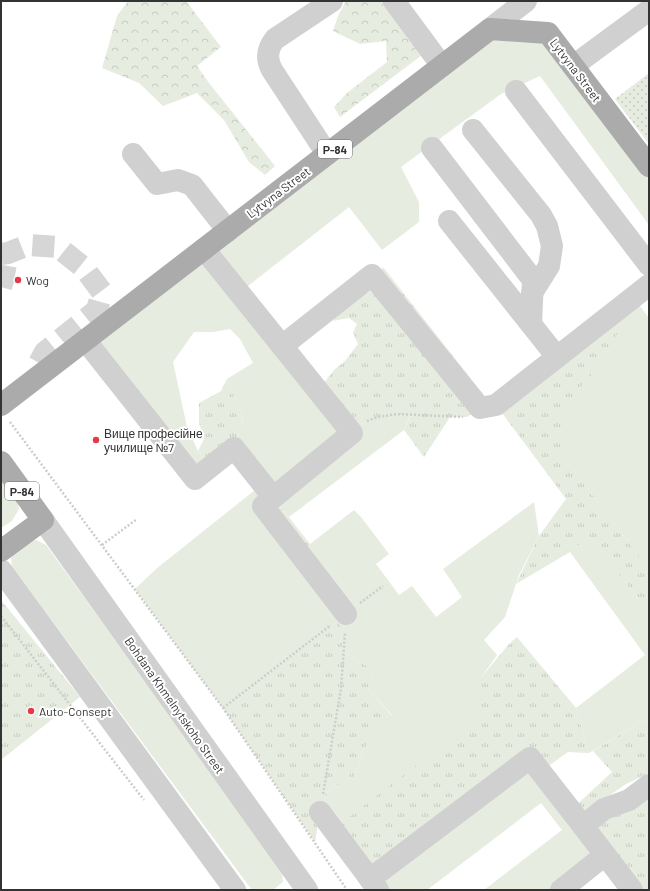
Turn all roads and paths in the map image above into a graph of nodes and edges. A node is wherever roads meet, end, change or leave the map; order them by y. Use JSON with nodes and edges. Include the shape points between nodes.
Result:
{"nodes":[{"id":1,"x":332,"y":1,"type":"edge"},
{"id":2,"x":394,"y":1,"type":"edge"},
{"id":3,"x":526,"y":1,"type":"edge"},
{"id":4,"x":649,"y":10,"type":"edge"},
{"id":5,"x":490,"y":29,"type":"junction"},
{"id":6,"x":442,"y":66,"type":"junction"},
{"id":7,"x":573,"y":66,"type":"junction"},
{"id":8,"x":516,"y":91,"type":"dead end"},
{"id":9,"x":473,"y":130,"type":"dead end"},
{"id":10,"x":432,"y":148,"type":"dead end"},
{"id":11,"x":133,"y":154,"type":"dead end"},
{"id":12,"x":327,"y":154,"type":"junction"},
{"id":13,"x":649,"y":166,"type":"edge"},
{"id":14,"x":449,"y":221,"type":"dead end"},
{"id":15,"x":228,"y":231,"type":"junction"},
{"id":16,"x":204,"y":249,"type":"junction"},
{"id":17,"x":649,"y":265,"type":"edge"},
{"id":18,"x":649,"y":285,"type":"edge"},
{"id":19,"x":532,"y":293,"type":"junction"},
{"id":20,"x":531,"y":324,"type":"junction"},
{"id":21,"x":85,"y":340,"type":"junction"},
{"id":22,"x":282,"y":346,"type":"junction"},
{"id":23,"x":557,"y":357,"type":"junction"},
{"id":24,"x":480,"y":408,"type":"junction"},
{"id":25,"x":3,"y":410,"type":"edge"},
{"id":26,"x":342,"y":420,"type":"junction"},
{"id":27,"x":1,"y":462,"type":"edge"},
{"id":28,"x":273,"y":497,"type":"junction"},
{"id":29,"x":137,"y":519,"type":"dead end"},
{"id":30,"x":44,"y":520,"type":"junction"},
{"id":31,"x":102,"y":545,"type":"junction"},
{"id":32,"x":1,"y":551,"type":"edge"},
{"id":33,"x":1,"y":570,"type":"edge"},
{"id":34,"x":383,"y":586,"type":"dead end"},
{"id":35,"x":346,"y":614,"type":"junction"},
{"id":36,"x":1,"y":616,"type":"edge"},
{"id":37,"x":223,"y":708,"type":"junction"},
{"id":38,"x":649,"y":785,"type":"edge"},
{"id":39,"x":146,"y":803,"type":"dead end"},
{"id":40,"x":320,"y":812,"type":"junction"},
{"id":41,"x":583,"y":826,"type":"junction"},
{"id":42,"x":315,"y":842,"type":"junction"},
{"id":43,"x":605,"y":855,"type":"junction"},
{"id":44,"x":374,"y":885,"type":"edge"},
{"id":45,"x":234,"y":890,"type":"edge"},
{"id":46,"x":307,"y":890,"type":"edge"},
{"id":47,"x":347,"y":890,"type":"edge"},
{"id":48,"x":561,"y":890,"type":"edge"},
{"id":49,"x":632,"y":890,"type":"edge"}],
"edges":[{"from":1,"to":12,"type":"street","via":[[275,39],[268,56],[272,70]]},
{"from":2,"to":6,"type":"street"},
{"from":3,"to":5,"type":"street"},
{"from":4,"to":7,"type":"street"},
{"from":5,"to":6,"type":"main road","name":"Lytvyna Street","number":"Р-84"},
{"from":5,"to":7,"type":"main road","name":"Lytvyna Street","via":[[548,33]]},
{"from":6,"to":12,"type":"main road","name":"Lytvyna Street","number":"Р-84"},
{"from":7,"to":13,"type":"main road","name":"Lytvyna Street"},
{"from":8,"to":17,"type":"street"},
{"from":9,"to":19,"type":"street","via":[[547,226],[552,246],[549,266]]},
{"from":10,"to":19,"type":"street","via":[[533,280]]},
{"from":11,"to":15,"type":"street","via":[[157,184],[178,180],[192,185]]},
{"from":12,"to":15,"type":"main road","name":"Lytvyna Street","number":"Р-84"},
{"from":14,"to":20,"type":"street"},
{"from":15,"to":16,"type":"main road","name":"Lytvyna Street","number":"Р-84"},
{"from":16,"to":21,"type":"main road","name":"Lytvyna Street","number":"Р-84"},
{"from":16,"to":22,"type":"street"},
{"from":18,"to":23,"type":"street"},
{"from":19,"to":20,"type":"street"},
{"from":20,"to":23,"type":"street"},
{"from":21,"to":25,"type":"main road","name":"Lytvyna Street","number":"Р-84"},
{"from":21,"to":28,"type":"street","via":[[195,479],[234,448]]},
{"from":22,"to":24,"type":"street","via":[[372,275]]},
{"from":22,"to":26,"type":"street"},
{"from":23,"to":24,"type":"street","via":[[496,405]]},
{"from":24,"to":26,"type":"path","via":[[467,418],[397,414],[378,417],[360,425]]},
{"from":25,"to":31,"type":"path"},
{"from":26,"to":28,"type":"street","via":[[352,433]]},
{"from":27,"to":30,"type":"main road","name":"Bohdana Khmelnytskoho Street","number":"Р-84"},
{"from":28,"to":35,"type":"street","via":[[263,506]]},
{"from":29,"to":31,"type":"path"},
{"from":30,"to":32,"type":"main road"},
{"from":30,"to":46,"type":"street","name":"Bohdana Khmelnytskoho Street"},
{"from":31,"to":37,"type":"path"},
{"from":33,"to":45,"type":"street"},
{"from":34,"to":35,"type":"path"},
{"from":35,"to":37,"type":"path"},
{"from":35,"to":40,"type":"path","via":[[341,689]]},
{"from":36,"to":39,"type":"path"},
{"from":37,"to":42,"type":"path"},
{"from":38,"to":41,"type":"street","via":[[629,800],[604,809]]},
{"from":40,"to":42,"type":"path"},
{"from":40,"to":44,"type":"street"},
{"from":41,"to":43,"type":"street"},
{"from":41,"to":44,"type":"street","via":[[530,758]]},
{"from":42,"to":47,"type":"path"},
{"from":43,"to":48,"type":"street"},
{"from":43,"to":49,"type":"street"}]}
